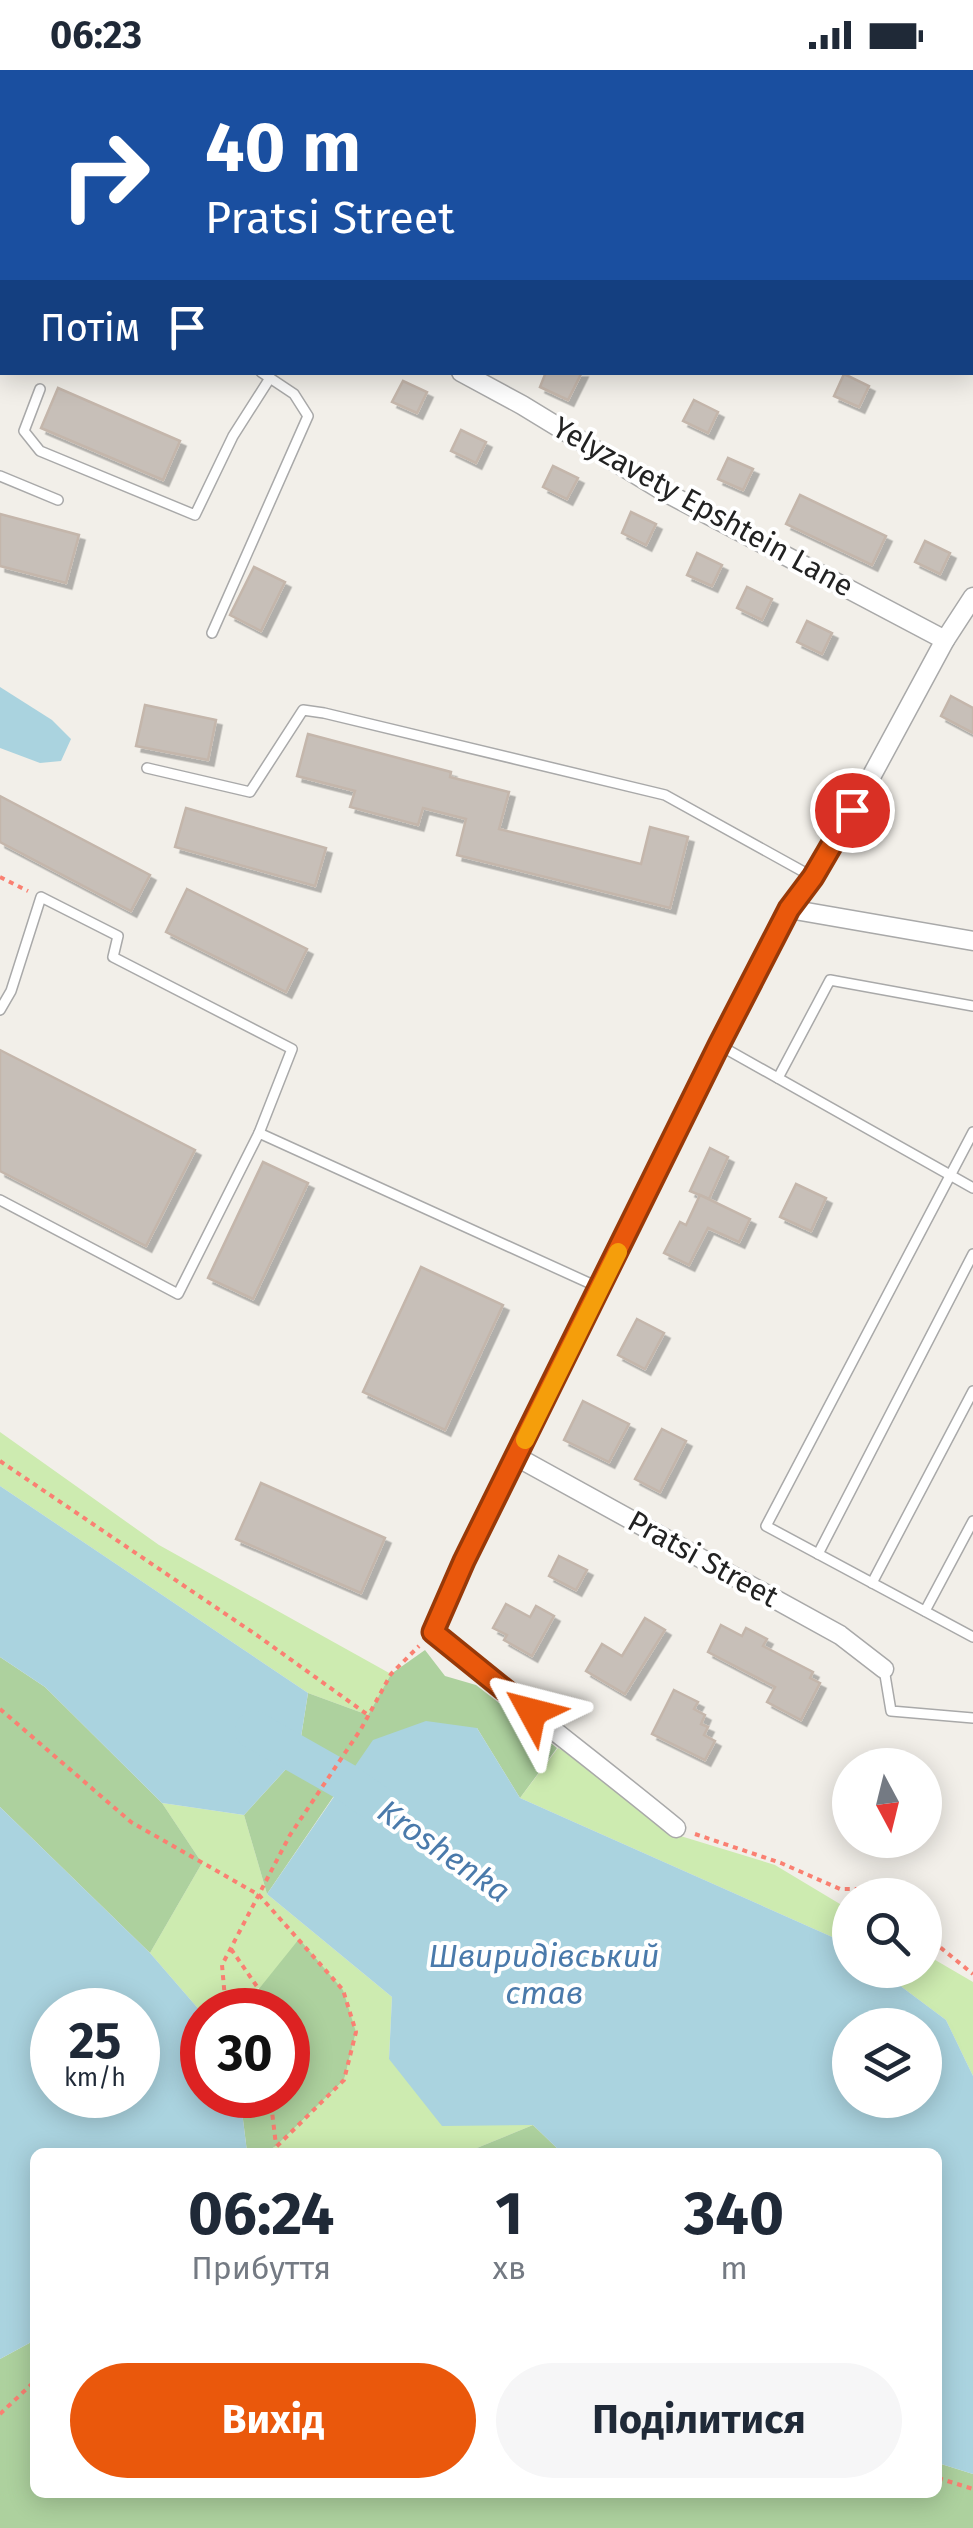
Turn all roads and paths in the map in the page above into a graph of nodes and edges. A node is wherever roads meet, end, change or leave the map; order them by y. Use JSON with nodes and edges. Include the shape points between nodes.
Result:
{"nodes":[{"id":1,"x":467,"y":375,"type":"edge"},
{"id":2,"x":266,"y":376,"type":"edge"},
{"id":3,"x":40,"y":389,"type":"dead end"},
{"id":4,"x":0,"y":476,"type":"edge"},
{"id":5,"x":58,"y":500,"type":"dead end"},
{"id":6,"x":973,"y":597,"type":"edge"},
{"id":7,"x":212,"y":633,"type":"dead end"},
{"id":8,"x":946,"y":640,"type":"junction"},
{"id":9,"x":147,"y":768,"type":"dead end"},
{"id":10,"x":0,"y":877,"type":"edge"},
{"id":11,"x":813,"y":877,"type":"junction"},
{"id":12,"x":41,"y":898,"type":"junction"},
{"id":13,"x":789,"y":909,"type":"junction"},
{"id":14,"x":973,"y":941,"type":"edge"},
{"id":15,"x":973,"y":1006,"type":"edge"},
{"id":16,"x":0,"y":1010,"type":"edge"},
{"id":17,"x":719,"y":1045,"type":"junction"},
{"id":18,"x":778,"y":1078,"type":"junction"},
{"id":19,"x":973,"y":1132,"type":"edge"},
{"id":20,"x":259,"y":1133,"type":"junction"},
{"id":21,"x":952,"y":1176,"type":"junction"},
{"id":22,"x":973,"y":1188,"type":"edge"},
{"id":23,"x":0,"y":1200,"type":"edge"},
{"id":24,"x":973,"y":1254,"type":"edge"},
{"id":25,"x":600,"y":1288,"type":"junction"},
{"id":26,"x":973,"y":1391,"type":"edge"},
{"id":27,"x":517,"y":1456,"type":"junction"},
{"id":28,"x":0,"y":1460,"type":"edge"},
{"id":29,"x":973,"y":1521,"type":"edge"},
{"id":30,"x":818,"y":1554,"type":"junction"},
{"id":31,"x":872,"y":1583,"type":"junction"},
{"id":32,"x":925,"y":1611,"type":"junction"},
{"id":33,"x":433,"y":1632,"type":"junction"},
{"id":34,"x":973,"y":1637,"type":"edge"},
{"id":35,"x":884,"y":1669,"type":"joint"},
{"id":36,"x":0,"y":1709,"type":"edge"},
{"id":37,"x":368,"y":1715,"type":"junction"},
{"id":38,"x":973,"y":1718,"type":"edge"},
{"id":39,"x":676,"y":1828,"type":"joint"},
{"id":40,"x":832,"y":1886,"type":"edge"},
{"id":41,"x":259,"y":1895,"type":"junction"},
{"id":42,"x":230,"y":1949,"type":"junction"},
{"id":43,"x":942,"y":1949,"type":"edge"},
{"id":44,"x":973,"y":1974,"type":"edge"},
{"id":45,"x":224,"y":1988,"type":"edge"},
{"id":46,"x":258,"y":1988,"type":"edge"},
{"id":47,"x":273,"y":2118,"type":"edge"},
{"id":48,"x":276,"y":2146,"type":"joint"},
{"id":49,"x":30,"y":2385,"type":"edge"},
{"id":50,"x":0,"y":2414,"type":"edge"},
{"id":51,"x":942,"y":2479,"type":"edge"},
{"id":52,"x":973,"y":2489,"type":"edge"}],
"edges":[{"from":1,"to":8,"type":"street","name":"Yelyzavety Epshtein Lane","via":[[662,491]]},
{"from":2,"to":3,"type":"lane","via":[[195,515],[40,452],[24,431]]},
{"from":2,"to":7,"type":"lane","via":[[294,394],[308,416]]},
{"from":4,"to":5,"type":"lane"},
{"from":6,"to":8,"type":"street"},
{"from":8,"to":11,"type":"street"},
{"from":9,"to":11,"type":"lane","via":[[250,792],[304,710],[324,713],[665,795]]},
{"from":10,"to":12,"type":"path"},
{"from":11,"to":13,"type":"street"},
{"from":12,"to":16,"type":"lane"},
{"from":12,"to":20,"type":"lane","via":[[118,936],[113,956],[292,1049]]},
{"from":13,"to":14,"type":"street"},
{"from":13,"to":17,"type":"street"},
{"from":15,"to":18,"type":"lane","via":[[830,980]]},
{"from":17,"to":18,"type":"lane"},
{"from":17,"to":25,"type":"street"},
{"from":18,"to":21,"type":"lane"},
{"from":19,"to":21,"type":"lane"},
{"from":20,"to":23,"type":"lane","via":[[178,1294]]},
{"from":20,"to":25,"type":"lane"},
{"from":21,"to":22,"type":"lane"},
{"from":21,"to":30,"type":"lane","via":[[766,1526]]},
{"from":24,"to":30,"type":"lane"},
{"from":25,"to":27,"type":"street"},
{"from":26,"to":31,"type":"lane"},
{"from":27,"to":33,"type":"street"},
{"from":27,"to":35,"type":"street","name":"Pratsi Street","via":[[840,1635]]},
{"from":28,"to":37,"type":"path"},
{"from":29,"to":32,"type":"lane"},
{"from":30,"to":31,"type":"lane"},
{"from":31,"to":32,"type":"lane"},
{"from":32,"to":34,"type":"lane"},
{"from":33,"to":37,"type":"path","via":[[391,1674]]},
{"from":33,"to":39,"type":"street"},
{"from":35,"to":38,"type":"lane","via":[[891,1711]]},
{"from":36,"to":41,"type":"path","via":[[131,1822]]},
{"from":37,"to":41,"type":"path"},
{"from":39,"to":40,"type":"path"},
{"from":41,"to":42,"type":"path"},
{"from":41,"to":48,"type":"path","via":[[343,1990],[356,2032],[344,2080]]},
{"from":42,"to":45,"type":"path","via":[[222,1965]]},
{"from":42,"to":46,"type":"path"},
{"from":43,"to":44,"type":"path"},
{"from":47,"to":48,"type":"path"},
{"from":49,"to":50,"type":"path"},
{"from":51,"to":52,"type":"path"}]}
